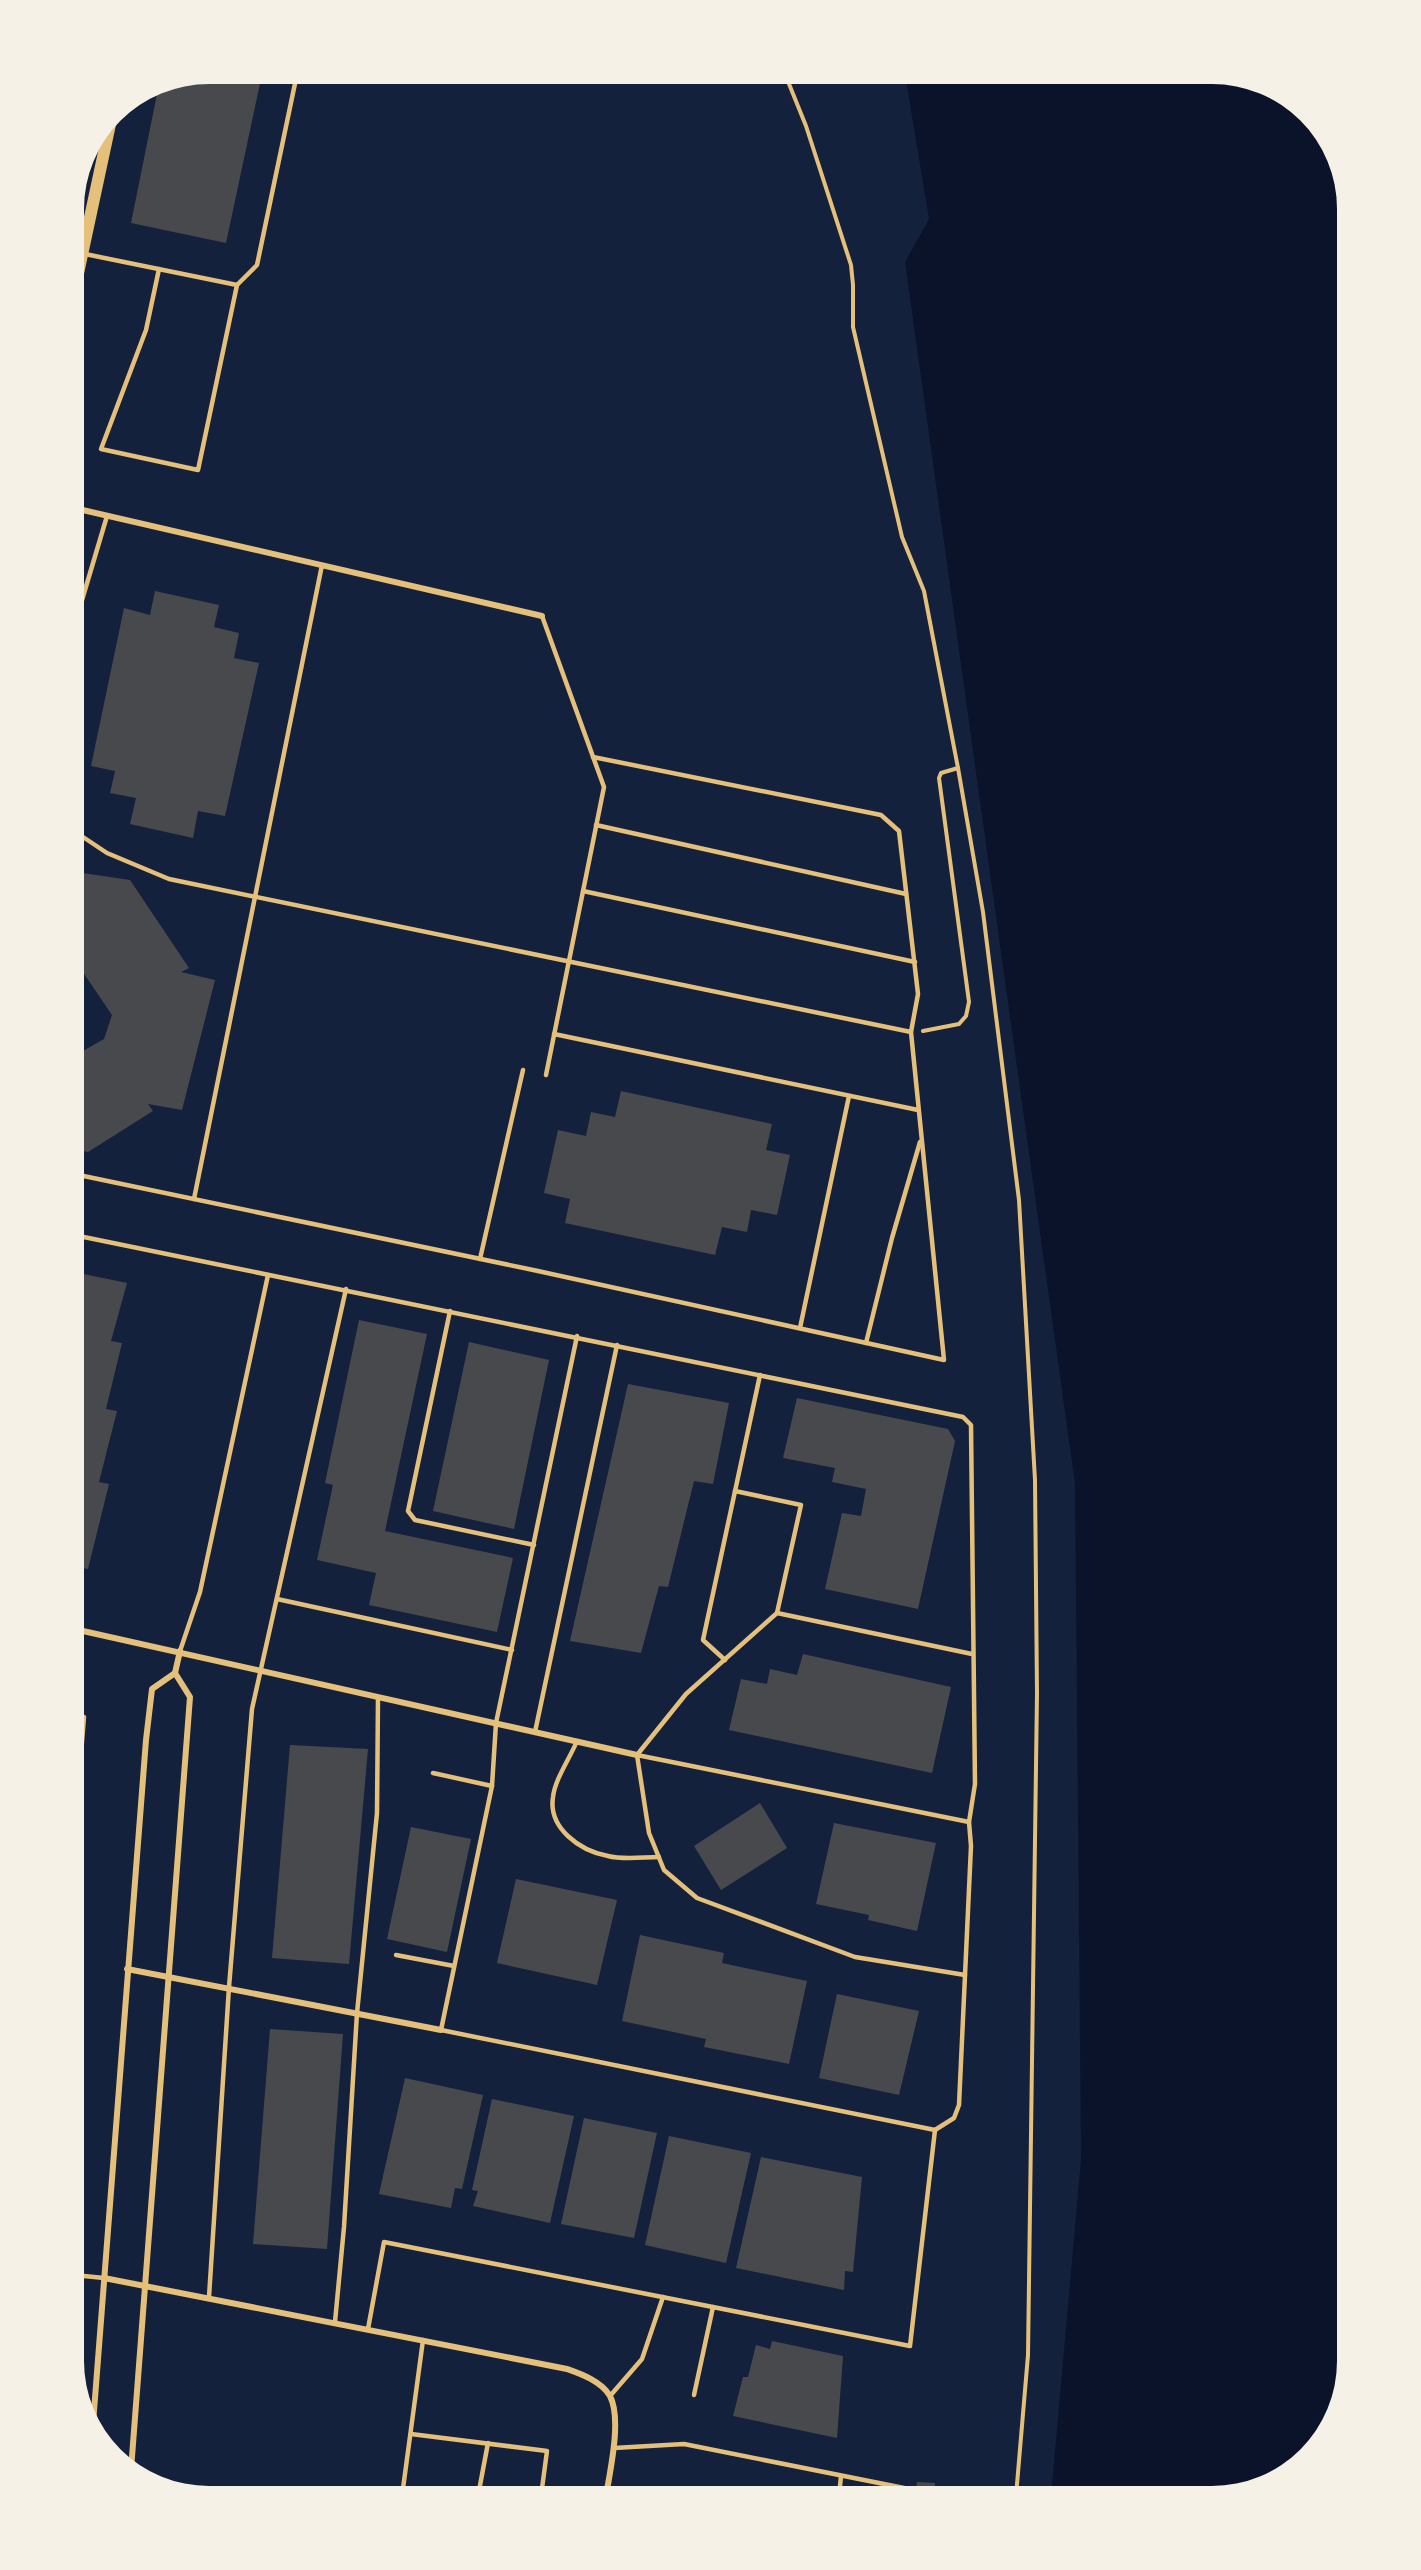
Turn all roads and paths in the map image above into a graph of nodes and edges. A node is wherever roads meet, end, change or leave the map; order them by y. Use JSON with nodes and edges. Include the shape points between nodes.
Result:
{"nodes":[{"id":1,"x":295,"y":84,"type":"edge"},
{"id":2,"x":789,"y":84,"type":"edge"},
{"id":3,"x":107,"y":137,"type":"edge"},
{"id":4,"x":84,"y":245,"type":"edge"},
{"id":5,"x":84,"y":254,"type":"edge"},
{"id":6,"x":159,"y":269,"type":"junction"},
{"id":7,"x":237,"y":285,"type":"junction"},
{"id":8,"x":84,"y":510,"type":"edge"},
{"id":9,"x":107,"y":516,"type":"junction"},
{"id":10,"x":322,"y":565,"type":"junction"},
{"id":11,"x":84,"y":593,"type":"edge"},
{"id":12,"x":542,"y":616,"type":"joint"},
{"id":13,"x":593,"y":757,"type":"junction"},
{"id":14,"x":958,"y":768,"type":"junction"},
{"id":15,"x":596,"y":825,"type":"junction"},
{"id":16,"x":84,"y":838,"type":"edge"},
{"id":17,"x":583,"y":891,"type":"junction"},
{"id":18,"x":906,"y":894,"type":"junction"},
{"id":19,"x":257,"y":896,"type":"junction"},
{"id":20,"x":569,"y":961,"type":"junction"},
{"id":21,"x":915,"y":962,"type":"junction"},
{"id":22,"x":911,"y":1032,"type":"junction"},
{"id":23,"x":554,"y":1034,"type":"junction"},
{"id":24,"x":522,"y":1070,"type":"dead end"},
{"id":25,"x":546,"y":1075,"type":"dead end"},
{"id":26,"x":849,"y":1096,"type":"junction"},
{"id":27,"x":918,"y":1110,"type":"junction"},
{"id":28,"x":921,"y":1140,"type":"junction"},
{"id":29,"x":84,"y":1176,"type":"edge"},
{"id":30,"x":194,"y":1199,"type":"junction"},
{"id":31,"x":84,"y":1237,"type":"edge"},
{"id":32,"x":480,"y":1259,"type":"junction"},
{"id":33,"x":268,"y":1275,"type":"junction"},
{"id":34,"x":346,"y":1289,"type":"junction"},
{"id":35,"x":450,"y":1311,"type":"junction"},
{"id":36,"x":800,"y":1328,"type":"junction"},
{"id":37,"x":578,"y":1336,"type":"junction"},
{"id":38,"x":866,"y":1343,"type":"junction"},
{"id":39,"x":617,"y":1345,"type":"junction"},
{"id":40,"x":760,"y":1375,"type":"junction"},
{"id":41,"x":735,"y":1491,"type":"junction"},
{"id":42,"x":534,"y":1545,"type":"junction"},
{"id":43,"x":277,"y":1599,"type":"junction"},
{"id":44,"x":777,"y":1613,"type":"junction"},
{"id":45,"x":84,"y":1631,"type":"edge"},
{"id":46,"x":512,"y":1650,"type":"junction"},
{"id":47,"x":180,"y":1651,"type":"junction"},
{"id":48,"x":972,"y":1654,"type":"junction"},
{"id":49,"x":725,"y":1660,"type":"junction"},
{"id":50,"x":261,"y":1669,"type":"junction"},
{"id":51,"x":175,"y":1673,"type":"junction"},
{"id":52,"x":378,"y":1696,"type":"junction"},
{"id":53,"x":496,"y":1723,"type":"junction"},
{"id":54,"x":535,"y":1732,"type":"junction"},
{"id":55,"x":577,"y":1741,"type":"junction"},
{"id":56,"x":637,"y":1755,"type":"junction"},
{"id":57,"x":433,"y":1773,"type":"dead end"},
{"id":58,"x":492,"y":1786,"type":"junction"},
{"id":59,"x":969,"y":1822,"type":"junction"},
{"id":60,"x":659,"y":1857,"type":"junction"},
{"id":61,"x":396,"y":1955,"type":"dead end"},
{"id":62,"x":454,"y":1966,"type":"junction"},
{"id":63,"x":127,"y":1969,"type":"junction"},
{"id":64,"x":965,"y":1976,"type":"junction"},
{"id":65,"x":167,"y":1977,"type":"junction"},
{"id":66,"x":229,"y":1987,"type":"junction"},
{"id":67,"x":357,"y":2013,"type":"junction"},
{"id":68,"x":441,"y":2030,"type":"junction"},
{"id":69,"x":935,"y":2130,"type":"junction"},
{"id":70,"x":84,"y":2276,"type":"edge"},
{"id":71,"x":104,"y":2277,"type":"junction"},
{"id":72,"x":145,"y":2285,"type":"junction"},
{"id":73,"x":209,"y":2297,"type":"junction"},
{"id":74,"x":663,"y":2297,"type":"junction"},
{"id":75,"x":713,"y":2307,"type":"junction"},
{"id":76,"x":335,"y":2322,"type":"junction"},
{"id":77,"x":368,"y":2329,"type":"junction"},
{"id":78,"x":423,"y":2340,"type":"junction"},
{"id":79,"x":694,"y":2395,"type":"dead end"},
{"id":80,"x":610,"y":2396,"type":"junction"},
{"id":81,"x":94,"y":2409,"type":"edge"},
{"id":82,"x":411,"y":2434,"type":"junction"},
{"id":83,"x":488,"y":2444,"type":"junction"},
{"id":84,"x":614,"y":2448,"type":"junction"},
{"id":85,"x":132,"y":2459,"type":"edge"},
{"id":86,"x":841,"y":2476,"type":"junction"},
{"id":87,"x":403,"y":2486,"type":"edge"},
{"id":88,"x":480,"y":2486,"type":"edge"},
{"id":89,"x":542,"y":2486,"type":"edge"},
{"id":90,"x":608,"y":2486,"type":"edge"},
{"id":91,"x":840,"y":2486,"type":"edge"},
{"id":92,"x":894,"y":2486,"type":"edge"},
{"id":93,"x":1017,"y":2486,"type":"edge"}],
"edges":[{"from":1,"to":7,"type":"lane","via":[[257,266]]},
{"from":2,"to":14,"type":"path","via":[[850,265],[852,327],[902,537],[924,591]]},
{"from":3,"to":4,"type":"main road"},
{"from":5,"to":6,"type":"lane"},
{"from":6,"to":7,"type":"lane"},
{"from":6,"to":7,"type":"lane","via":[[146,330],[101,449],[198,470]]},
{"from":8,"to":9,"type":"street"},
{"from":9,"to":10,"type":"street"},
{"from":9,"to":11,"type":"lane"},
{"from":10,"to":12,"type":"street"},
{"from":10,"to":19,"type":"lane"},
{"from":12,"to":13,"type":"lane"},
{"from":13,"to":15,"type":"lane","via":[[604,787]]},
{"from":13,"to":18,"type":"lane","via":[[881,815],[899,831]]},
{"from":14,"to":22,"type":"path","via":[[941,773],[939,778],[969,1008],[959,1024]]},
{"from":14,"to":93,"type":"path","via":[[983,912],[1019,1200],[1035,1480],[1037,1693],[1028,2355]]},
{"from":15,"to":17,"type":"lane"},
{"from":15,"to":18,"type":"lane"},
{"from":16,"to":19,"type":"lane","via":[[107,853],[170,879]]},
{"from":17,"to":20,"type":"lane"},
{"from":17,"to":21,"type":"lane"},
{"from":18,"to":21,"type":"lane"},
{"from":19,"to":20,"type":"lane"},
{"from":19,"to":30,"type":"lane"},
{"from":20,"to":22,"type":"lane"},
{"from":20,"to":23,"type":"lane"},
{"from":21,"to":22,"type":"lane","via":[[918,994]]},
{"from":22,"to":27,"type":"lane"},
{"from":23,"to":25,"type":"lane"},
{"from":23,"to":26,"type":"lane"},
{"from":24,"to":32,"type":"lane"},
{"from":26,"to":27,"type":"lane"},
{"from":26,"to":36,"type":"lane"},
{"from":27,"to":28,"type":"lane"},
{"from":28,"to":38,"type":"lane"},
{"from":28,"to":38,"type":"lane","via":[[944,1360]]},
{"from":29,"to":30,"type":"lane"},
{"from":30,"to":32,"type":"lane"},
{"from":31,"to":33,"type":"lane"},
{"from":32,"to":36,"type":"lane"},
{"from":33,"to":34,"type":"lane"},
{"from":33,"to":47,"type":"lane","via":[[200,1592]]},
{"from":34,"to":35,"type":"lane"},
{"from":34,"to":43,"type":"lane"},
{"from":35,"to":37,"type":"lane"},
{"from":35,"to":42,"type":"lane","via":[[408,1511],[415,1520]]},
{"from":36,"to":38,"type":"lane"},
{"from":37,"to":39,"type":"lane"},
{"from":37,"to":42,"type":"lane"},
{"from":39,"to":40,"type":"lane"},
{"from":39,"to":54,"type":"lane"},
{"from":40,"to":41,"type":"lane"},
{"from":40,"to":48,"type":"lane","via":[[963,1417],[971,1425]]},
{"from":41,"to":44,"type":"lane","via":[[801,1505]]},
{"from":41,"to":49,"type":"lane","via":[[703,1640]]},
{"from":42,"to":46,"type":"lane"},
{"from":43,"to":46,"type":"lane"},
{"from":43,"to":50,"type":"lane"},
{"from":44,"to":48,"type":"lane"},
{"from":44,"to":49,"type":"lane"},
{"from":45,"to":47,"type":"street"},
{"from":46,"to":53,"type":"lane"},
{"from":47,"to":50,"type":"street"},
{"from":47,"to":51,"type":"street"},
{"from":48,"to":59,"type":"lane","via":[[975,1784]]},
{"from":49,"to":56,"type":"lane","via":[[686,1694]]},
{"from":50,"to":52,"type":"street"},
{"from":50,"to":66,"type":"lane","via":[[252,1709]]},
{"from":51,"to":63,"type":"street","via":[[152,1689]]},
{"from":51,"to":65,"type":"street","via":[[190,1696]]},
{"from":52,"to":53,"type":"street"},
{"from":52,"to":67,"type":"lane","via":[[377,1813]]},
{"from":53,"to":54,"type":"street"},
{"from":53,"to":58,"type":"lane"},
{"from":54,"to":55,"type":"street"},
{"from":55,"to":56,"type":"street"},
{"from":55,"to":60,"type":"lane","via":[[552,1796],[553,1814],[562,1832],[608,1857]]},
{"from":56,"to":59,"type":"lane"},
{"from":56,"to":60,"type":"lane","via":[[649,1833]]},
{"from":57,"to":58,"type":"lane"},
{"from":58,"to":62,"type":"lane"},
{"from":59,"to":64,"type":"lane"},
{"from":60,"to":64,"type":"lane","via":[[664,1870],[697,1898],[855,1958]]},
{"from":61,"to":62,"type":"lane"},
{"from":62,"to":68,"type":"lane"},
{"from":63,"to":65,"type":"street"},
{"from":63,"to":71,"type":"street"},
{"from":64,"to":69,"type":"lane","via":[[959,2105],[954,2118]]},
{"from":65,"to":66,"type":"street"},
{"from":65,"to":72,"type":"street"},
{"from":66,"to":67,"type":"street"},
{"from":66,"to":73,"type":"lane"},
{"from":67,"to":68,"type":"street"},
{"from":67,"to":76,"type":"lane"},
{"from":68,"to":69,"type":"lane"},
{"from":69,"to":75,"type":"lane","via":[[910,2346]]},
{"from":70,"to":71,"type":"lane"},
{"from":71,"to":72,"type":"street"},
{"from":71,"to":81,"type":"street"},
{"from":72,"to":73,"type":"street"},
{"from":72,"to":85,"type":"street"},
{"from":73,"to":76,"type":"street"},
{"from":74,"to":75,"type":"lane"},
{"from":74,"to":77,"type":"lane","via":[[384,2242]]},
{"from":74,"to":80,"type":"lane","via":[[642,2359]]},
{"from":75,"to":79,"type":"lane"},
{"from":76,"to":77,"type":"street"},
{"from":77,"to":78,"type":"street"},
{"from":78,"to":80,"type":"street","via":[[567,2369],[589,2377]]},
{"from":78,"to":82,"type":"lane"},
{"from":80,"to":84,"type":"street","via":[[616,2433]]},
{"from":82,"to":83,"type":"lane"},
{"from":82,"to":87,"type":"lane"},
{"from":83,"to":88,"type":"lane"},
{"from":83,"to":89,"type":"lane","via":[[547,2451]]},
{"from":84,"to":86,"type":"lane","via":[[684,2444]]},
{"from":84,"to":90,"type":"street"},
{"from":86,"to":91,"type":"lane"},
{"from":86,"to":92,"type":"lane"}]}
